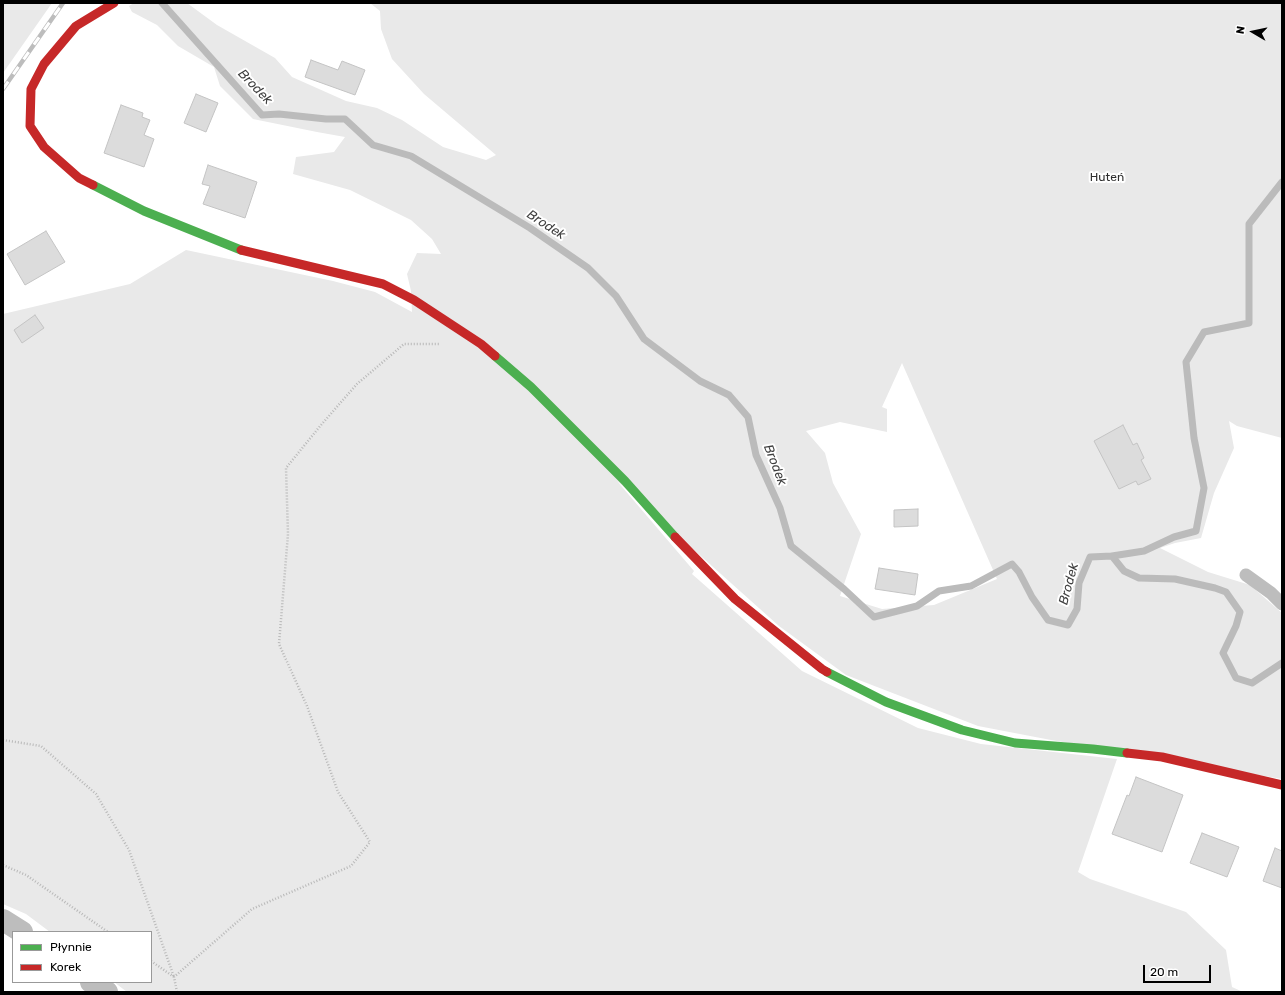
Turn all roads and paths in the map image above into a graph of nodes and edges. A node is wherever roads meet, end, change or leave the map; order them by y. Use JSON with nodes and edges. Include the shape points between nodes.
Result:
{"nodes":[{"id":1,"x":114,"y":3,"type":"edge"},
{"id":2,"x":443,"y":344,"type":"dead end"},
{"id":3,"x":1246,"y":575,"type":"dead end"},
{"id":4,"x":1282,"y":604,"type":"edge"},
{"id":5,"x":3,"y":740,"type":"edge"},
{"id":6,"x":1282,"y":785,"type":"edge"},
{"id":7,"x":3,"y":865,"type":"edge"},
{"id":8,"x":3,"y":920,"type":"edge"},
{"id":9,"x":20,"y":931,"type":"edge"},
{"id":10,"x":107,"y":931,"type":"edge"},
{"id":11,"x":152,"y":962,"type":"edge"},
{"id":12,"x":174,"y":978,"type":"junction"},
{"id":13,"x":93,"y":983,"type":"edge"},
{"id":14,"x":107,"y":992,"type":"edge"},
{"id":15,"x":177,"y":992,"type":"edge"}],
"edges":[{"from":1,"to":6,"type":"street","via":[[76,26],[44,64],[31,89],[30,126],[44,147],[79,178],[144,211],[238,249],[383,284],[414,300],[481,344],[531,387],[625,481],[735,599],[822,669],[886,702],[962,730],[1015,743],[1162,757]]},
{"from":2,"to":12,"type":"path","via":[[404,344],[357,384],[286,468],[288,534],[279,644],[307,706],[338,792],[370,842],[351,866],[252,909]]},
{"from":3,"to":4,"type":"lane"},
{"from":5,"to":12,"type":"path","via":[[41,746],[96,794],[129,850]]},
{"from":7,"to":10,"type":"path","via":[[26,875]]},
{"from":8,"to":9,"type":"street"},
{"from":11,"to":12,"type":"path"},
{"from":12,"to":15,"type":"path"},
{"from":13,"to":14,"type":"street"}]}
